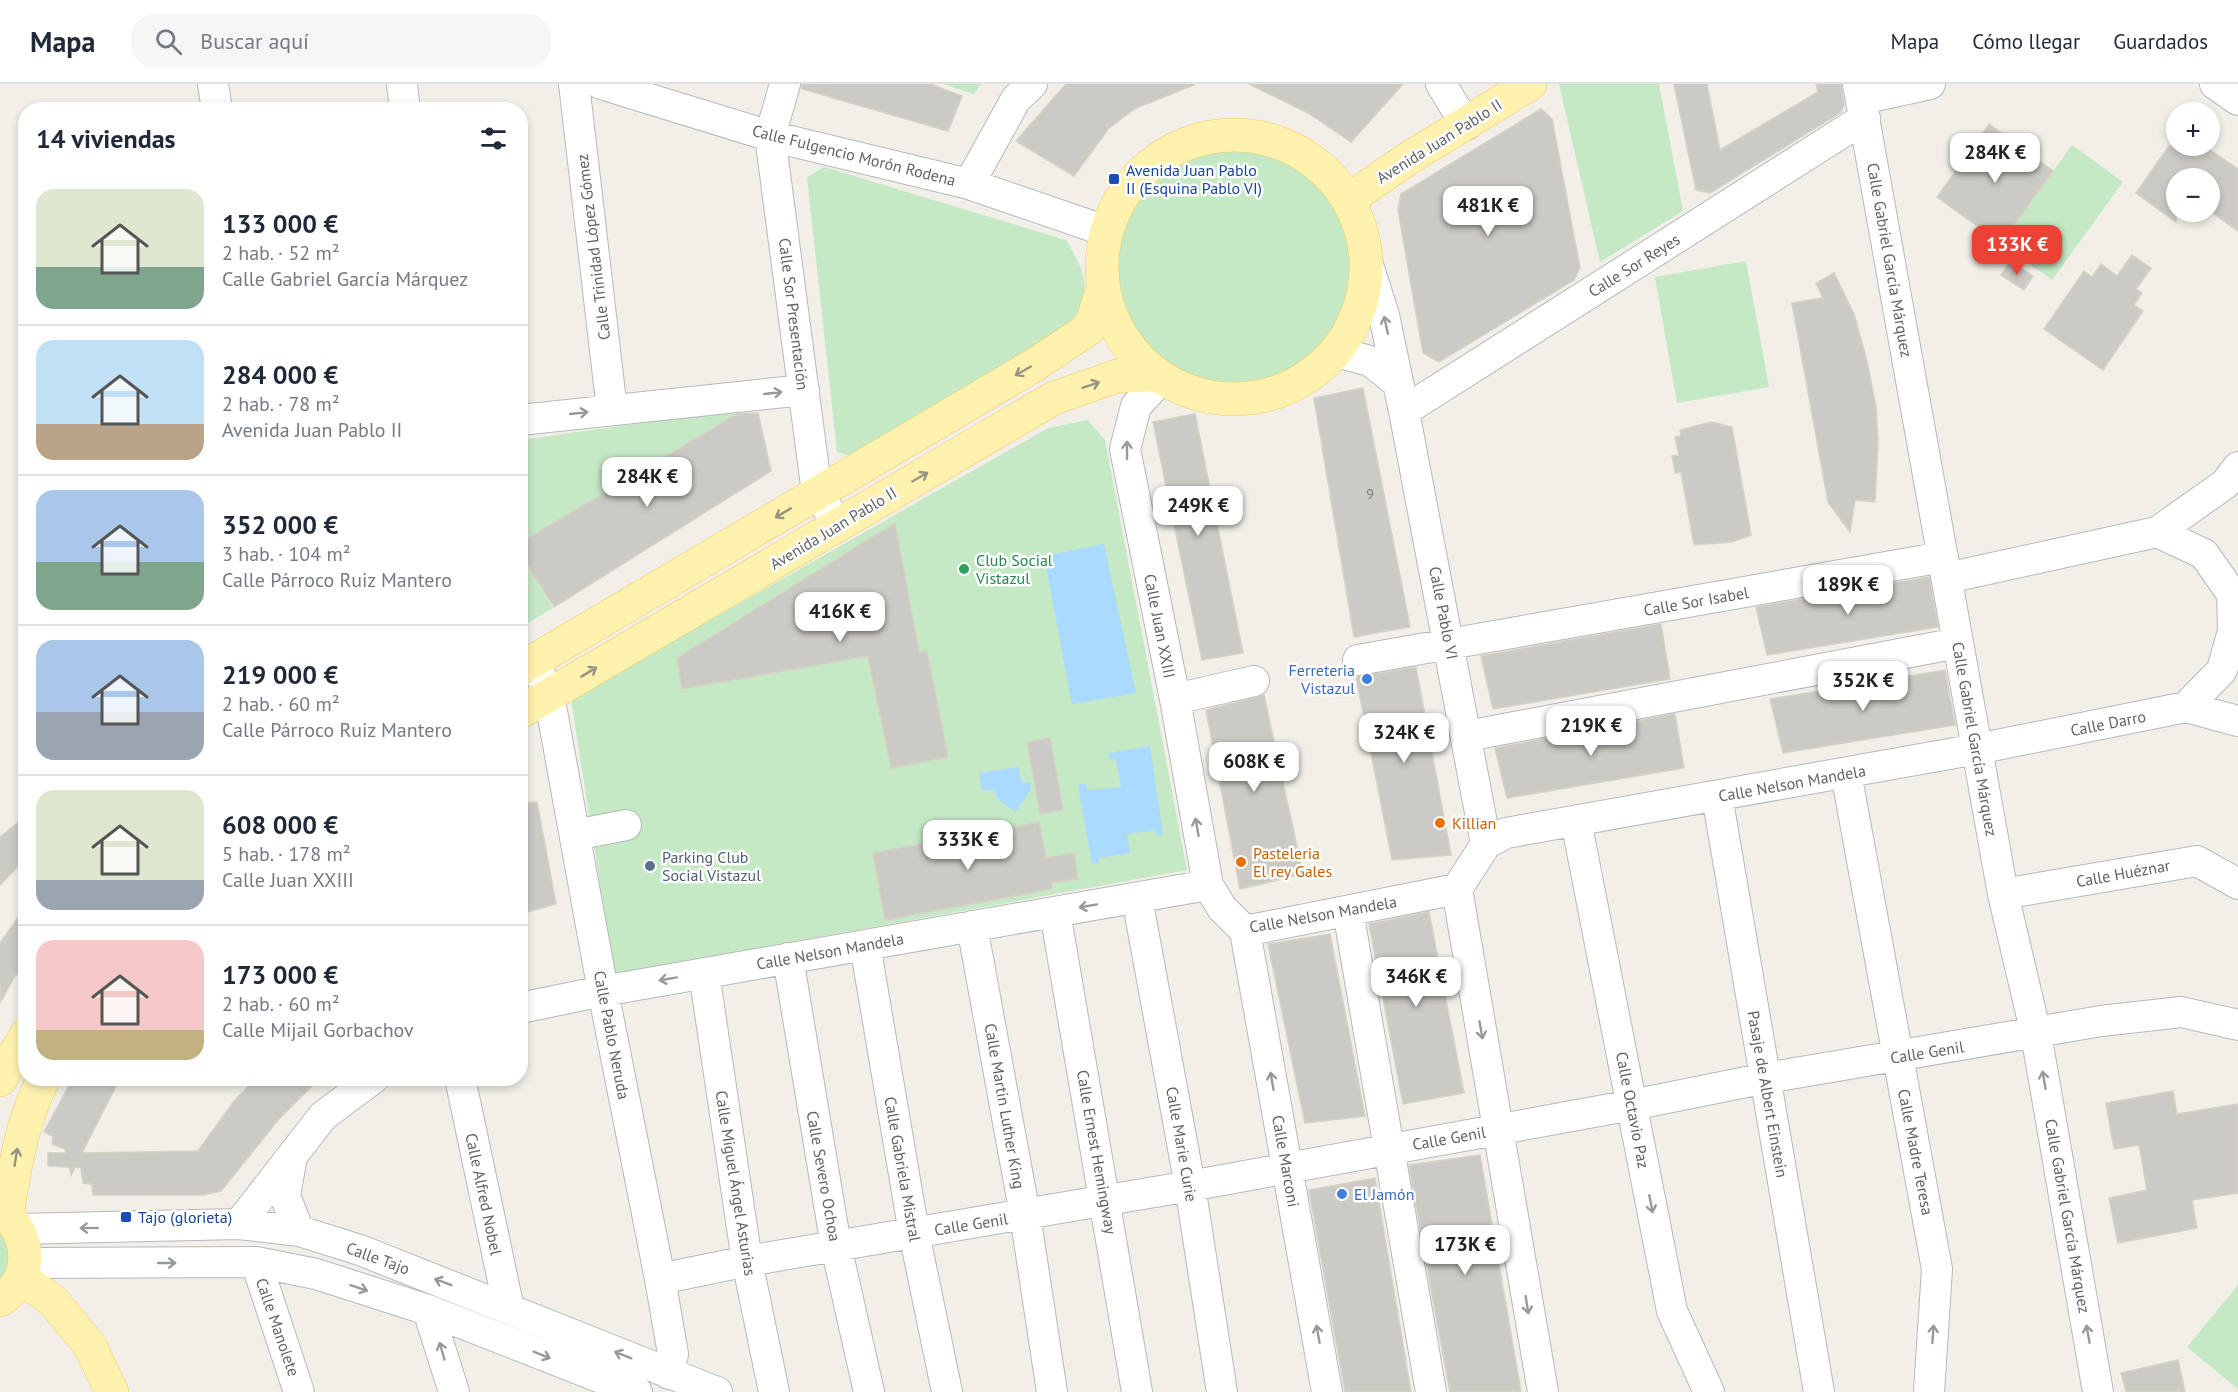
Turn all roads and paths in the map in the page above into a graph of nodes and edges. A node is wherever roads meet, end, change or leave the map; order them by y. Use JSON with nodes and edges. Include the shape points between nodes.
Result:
{"nodes":[{"id":1,"x":213,"y":84,"type":"edge"},
{"id":2,"x":402,"y":84,"type":"edge"},
{"id":3,"x":574,"y":84,"type":"edge"},
{"id":4,"x":601,"y":84,"type":"edge"},
{"id":5,"x":785,"y":84,"type":"edge"},
{"id":6,"x":1032,"y":84,"type":"edge"},
{"id":7,"x":1441,"y":84,"type":"edge"},
{"id":8,"x":1530,"y":84,"type":"edge"},
{"id":9,"x":1929,"y":84,"type":"edge"},
{"id":10,"x":2215,"y":84,"type":"edge"},
{"id":11,"x":1861,"y":100,"type":"edge"},
{"id":12,"x":2238,"y":100,"type":"edge"},
{"id":13,"x":215,"y":102,"type":"edge"},
{"id":14,"x":404,"y":102,"type":"edge"},
{"id":15,"x":1466,"y":125,"type":"junction"},
{"id":16,"x":770,"y":136,"type":"junction"},
{"id":17,"x":969,"y":184,"type":"junction"},
{"id":18,"x":1348,"y":200,"type":"junction"},
{"id":19,"x":1106,"y":231,"type":"junction"},
{"id":20,"x":1367,"y":262,"type":"junction"},
{"id":21,"x":1103,"y":288,"type":"junction"},
{"id":22,"x":1335,"y":352,"type":"junction"},
{"id":23,"x":1160,"y":376,"type":"junction"},
{"id":24,"x":1398,"y":383,"type":"junction"},
{"id":25,"x":804,"y":390,"type":"junction"},
{"id":26,"x":612,"y":410,"type":"junction"},
{"id":27,"x":1404,"y":411,"type":"junction"},
{"id":28,"x":528,"y":419,"type":"edge"},
{"id":29,"x":2238,"y":467,"type":"edge"},
{"id":30,"x":817,"y":493,"type":"junction"},
{"id":31,"x":838,"y":525,"type":"junction"},
{"id":32,"x":2157,"y":532,"type":"junction"},
{"id":33,"x":1945,"y":568,"type":"junction"},
{"id":34,"x":1958,"y":643,"type":"junction"},
{"id":35,"x":1450,"y":644,"type":"junction"},
{"id":36,"x":1358,"y":660,"type":"dead end"},
{"id":37,"x":528,"y":664,"type":"edge"},
{"id":38,"x":528,"y":666,"type":"edge"},
{"id":39,"x":1254,"y":681,"type":"dead end"},
{"id":40,"x":549,"y":696,"type":"junction"},
{"id":41,"x":1175,"y":699,"type":"junction"},
{"id":42,"x":2186,"y":707,"type":"junction"},
{"id":43,"x":528,"y":708,"type":"edge"},
{"id":44,"x":2238,"y":721,"type":"edge"},
{"id":45,"x":1467,"y":736,"type":"junction"},
{"id":46,"x":1977,"y":749,"type":"junction"},
{"id":47,"x":1846,"y":773,"type":"junction"},
{"id":48,"x":1717,"y":796,"type":"junction"},
{"id":49,"x":1576,"y":821,"type":"junction"},
{"id":50,"x":626,"y":825,"type":"dead end"},
{"id":51,"x":575,"y":835,"type":"junction"},
{"id":52,"x":1486,"y":844,"type":"junction"},
{"id":53,"x":2238,"y":884,"type":"edge"},
{"id":54,"x":1208,"y":885,"type":"junction"},
{"id":55,"x":1457,"y":889,"type":"junction"},
{"id":56,"x":2003,"y":894,"type":"junction"},
{"id":57,"x":1137,"y":897,"type":"junction"},
{"id":58,"x":1348,"y":911,"type":"junction"},
{"id":59,"x":1055,"y":912,"type":"junction"},
{"id":60,"x":972,"y":926,"type":"junction"},
{"id":61,"x":1245,"y":931,"type":"junction"},
{"id":62,"x":865,"y":945,"type":"junction"},
{"id":63,"x":788,"y":958,"type":"junction"},
{"id":64,"x":704,"y":973,"type":"junction"},
{"id":65,"x":603,"y":991,"type":"junction"},
{"id":66,"x":528,"y":1006,"type":"edge"},
{"id":67,"x":2237,"y":1022,"type":"edge"},
{"id":68,"x":2036,"y":1034,"type":"junction"},
{"id":69,"x":18,"y":1049,"type":"edge"},
{"id":70,"x":1898,"y":1056,"type":"junction"},
{"id":71,"x":1766,"y":1078,"type":"junction"},
{"id":72,"x":0,"y":1080,"type":"edge"},
{"id":73,"x":40,"y":1086,"type":"edge"},
{"id":74,"x":363,"y":1086,"type":"edge"},
{"id":75,"x":462,"y":1086,"type":"edge"},
{"id":76,"x":1632,"y":1106,"type":"junction"},
{"id":77,"x":1498,"y":1129,"type":"junction"},
{"id":78,"x":1388,"y":1149,"type":"junction"},
{"id":79,"x":292,"y":1153,"type":"junction"},
{"id":80,"x":1287,"y":1167,"type":"junction"},
{"id":81,"x":1190,"y":1186,"type":"junction"},
{"id":82,"x":1107,"y":1201,"type":"junction"},
{"id":83,"x":1025,"y":1215,"type":"junction"},
{"id":84,"x":9,"y":1218,"type":"edge"},
{"id":85,"x":239,"y":1224,"type":"junction"},
{"id":86,"x":299,"y":1231,"type":"junction"},
{"id":87,"x":914,"y":1233,"type":"junction"},
{"id":88,"x":836,"y":1246,"type":"junction"},
{"id":89,"x":747,"y":1261,"type":"junction"},
{"id":90,"x":256,"y":1262,"type":"junction"},
{"id":91,"x":660,"y":1279,"type":"junction"},
{"id":92,"x":15,"y":1280,"type":"edge"},
{"id":93,"x":508,"y":1309,"type":"junction"},
{"id":94,"x":429,"y":1310,"type":"junction"},
{"id":95,"x":669,"y":1374,"type":"junction"},
{"id":96,"x":112,"y":1392,"type":"edge"},
{"id":97,"x":300,"y":1392,"type":"edge"},
{"id":98,"x":454,"y":1392,"type":"edge"},
{"id":99,"x":637,"y":1392,"type":"edge"},
{"id":100,"x":717,"y":1392,"type":"edge"},
{"id":101,"x":774,"y":1392,"type":"edge"},
{"id":102,"x":869,"y":1392,"type":"edge"},
{"id":103,"x":947,"y":1392,"type":"edge"},
{"id":104,"x":1052,"y":1392,"type":"edge"},
{"id":105,"x":1137,"y":1392,"type":"edge"},
{"id":106,"x":1222,"y":1392,"type":"edge"},
{"id":107,"x":1327,"y":1392,"type":"edge"},
{"id":108,"x":1431,"y":1392,"type":"edge"},
{"id":109,"x":1543,"y":1392,"type":"edge"},
{"id":110,"x":1709,"y":1392,"type":"edge"},
{"id":111,"x":1819,"y":1392,"type":"edge"},
{"id":112,"x":1929,"y":1392,"type":"edge"},
{"id":113,"x":2098,"y":1392,"type":"edge"}],
"edges":[{"from":1,"to":13,"type":"street"},
{"from":2,"to":14,"type":"street"},
{"from":3,"to":26,"type":"street","name":"Calle Trinidad López Gómez"},
{"from":4,"to":16,"type":"street","name":"Calle Fulgencio Morón Rodena"},
{"from":5,"to":16,"type":"street"},
{"from":6,"to":17,"type":"street","via":[[1016,99]]},
{"from":7,"to":15,"type":"street"},
{"from":8,"to":15,"type":"main road","name":"Avenida Juan Pablo II"},
{"from":9,"to":11,"type":"street","name":"Calle Sor Reyes"},
{"from":10,"to":12,"type":"street"},
{"from":11,"to":27,"type":"street","name":"Calle Sor Reyes"},
{"from":11,"to":33,"type":"street","name":"Calle Gabriel García Márquez"},
{"from":15,"to":18,"type":"main road","name":"Avenida Juan Pablo II"},
{"from":16,"to":17,"type":"street","name":"Calle Fulgencio Morón Rodena"},
{"from":16,"to":25,"type":"street","name":"Calle Sor Presentación"},
{"from":17,"to":19,"type":"street","name":"Calle Fulgencio Morón Rodena"},
{"from":18,"to":19,"type":"main road","via":[[1320,166],[1282,143],[1239,134],[1220,136],[1195,140],[1155,159],[1124,191]]},
{"from":18,"to":20,"type":"main road","via":[[1361,230]]},
{"from":19,"to":21,"type":"main road","via":[[1101,260]]},
{"from":20,"to":22,"type":"main road","via":[[1364,294],[1353,325]]},
{"from":24,"to":20,"type":"street","name":"Calle Pablo VI","one_way":true,"via":[[1384,315]]},
{"from":21,"to":23,"type":"main road","via":[[1113,321],[1132,351]]},
{"from":21,"to":30,"type":"main road","one_way":true,"via":[[1090,328]]},
{"from":22,"to":23,"type":"main road","via":[[1307,377],[1263,395],[1235,399],[1197,394]]},
{"from":22,"to":24,"type":"street","via":[[1370,361]]},
{"from":31,"to":23,"type":"main road","name":"Avenida Juan Pablo II","one_way":true,"via":[[1054,398],[1117,376]]},
{"from":41,"to":23,"type":"street","name":"Calle Juan XXIII","one_way":true,"via":[[1125,449],[1136,406]]},
{"from":24,"to":27,"type":"street","name":"Calle Pablo VI"},
{"from":26,"to":25,"type":"street","one_way":true},
{"from":25,"to":30,"type":"street","name":"Calle Sor Presentación"},
{"from":28,"to":26,"type":"street","one_way":true},
{"from":27,"to":35,"type":"street","name":"Calle Pablo VI"},
{"from":29,"to":32,"type":"street","via":[[2225,484]]},
{"from":30,"to":31,"type":"street"},
{"from":30,"to":37,"type":"main road","one_way":true},
{"from":40,"to":31,"type":"main road","name":"Avenida Juan Pablo II","one_way":true},
{"from":32,"to":33,"type":"street","name":"Calle Sor Isabel"},
{"from":32,"to":42,"type":"street","via":[[2204,554],[2232,594],[2234,631],[2222,670]]},
{"from":33,"to":34,"type":"street","name":"Calle Gabriel García Márquez"},
{"from":33,"to":35,"type":"street","name":"Calle Sor Isabel"},
{"from":34,"to":45,"type":"street"},
{"from":34,"to":46,"type":"street","name":"Calle Gabriel García Márquez"},
{"from":35,"to":36,"type":"street","name":"Calle Sor Isabel"},
{"from":35,"to":45,"type":"street","name":"Calle Pablo VI"},
{"from":38,"to":40,"type":"street","name":"Calle Pablo Neruda"},
{"from":39,"to":41,"type":"street"},
{"from":40,"to":43,"type":"main road","name":"Avenida Juan Pablo II"},
{"from":40,"to":51,"type":"street","name":"Calle Pablo Neruda"},
{"from":54,"to":41,"type":"street","name":"Calle Juan XXIII","one_way":true},
{"from":42,"to":44,"type":"street","name":"Calle Darro"},
{"from":42,"to":46,"type":"street","name":"Calle Darro"},
{"from":45,"to":52,"type":"street","name":"Calle Pablo VI"},
{"from":46,"to":47,"type":"street","name":"Calle Nelson Mandela"},
{"from":46,"to":56,"type":"street","name":"Calle Gabriel García Márquez"},
{"from":47,"to":48,"type":"street","name":"Calle Nelson Mandela"},
{"from":47,"to":70,"type":"street","name":"Calle Madre Teresa"},
{"from":48,"to":49,"type":"street","name":"Calle Nelson Mandela"},
{"from":48,"to":71,"type":"street","name":"Pasaje de Albert Einstein"},
{"from":49,"to":52,"type":"street","name":"Calle Nelson Mandela","via":[[1506,833]]},
{"from":49,"to":76,"type":"street","name":"Calle Octavio Paz"},
{"from":50,"to":51,"type":"street"},
{"from":51,"to":65,"type":"street","name":"Calle Pablo Neruda"},
{"from":52,"to":55,"type":"street"},
{"from":53,"to":56,"type":"street","name":"Calle Huéznar","via":[[2197,861]]},
{"from":54,"to":57,"type":"street","name":"Calle Nelson Mandela"},
{"from":54,"to":61,"type":"street","name":"Calle Nelson Mandela","via":[[1222,908]]},
{"from":55,"to":58,"type":"street","name":"Calle Nelson Mandela"},
{"from":55,"to":77,"type":"street","one_way":true},
{"from":56,"to":68,"type":"street","name":"Calle Gabriel García Márquez"},
{"from":57,"to":59,"type":"street","name":"Calle Nelson Mandela","one_way":true},
{"from":57,"to":81,"type":"street","name":"Calle Marie Curie"},
{"from":58,"to":61,"type":"street","name":"Calle Nelson Mandela"},
{"from":58,"to":78,"type":"street"},
{"from":59,"to":60,"type":"street","name":"Calle Nelson Mandela"},
{"from":59,"to":82,"type":"street","name":"Calle Ernest Hemingway"},
{"from":60,"to":62,"type":"street","name":"Calle Nelson Mandela"},
{"from":60,"to":83,"type":"street","name":"Calle Martin Luther King"},
{"from":80,"to":61,"type":"street","name":"Calle Marconi","one_way":true},
{"from":62,"to":63,"type":"street","name":"Calle Nelson Mandela"},
{"from":62,"to":87,"type":"street","name":"Calle Gabriela Mistral"},
{"from":63,"to":64,"type":"street","name":"Calle Nelson Mandela"},
{"from":63,"to":88,"type":"street","name":"Calle Severo Ochoa"},
{"from":64,"to":65,"type":"street","name":"Calle Nelson Mandela","one_way":true},
{"from":64,"to":89,"type":"street","name":"Calle Miguel Ángel Asturias"},
{"from":65,"to":66,"type":"street","name":"Calle Nelson Mandela"},
{"from":65,"to":91,"type":"street","name":"Calle Pablo Neruda"},
{"from":67,"to":68,"type":"street","name":"Calle Genil","via":[[2181,1012],[2101,1021]]},
{"from":68,"to":70,"type":"street","name":"Calle Genil"},
{"from":113,"to":68,"type":"street","name":"Calle Gabriel García Márquez","one_way":true},
{"from":69,"to":72,"type":"main road"},
{"from":70,"to":71,"type":"street","name":"Calle Genil"},
{"from":112,"to":70,"type":"street","name":"Calle Madre Teresa","one_way":true,"via":[[1937,1269]]},
{"from":71,"to":76,"type":"street","name":"Calle Genil"},
{"from":71,"to":111,"type":"street","name":"Pasaje de Albert Einstein"},
{"from":84,"to":73,"type":"main road","one_way":true,"via":[[18,1146]]},
{"from":74,"to":79,"type":"street","via":[[322,1116]]},
{"from":75,"to":93,"type":"street","name":"Calle Alfred Nobel"},
{"from":76,"to":77,"type":"street","name":"Calle Genil"},
{"from":76,"to":110,"type":"street","name":"Calle Octavio Paz","one_way":true,"via":[[1672,1311]]},
{"from":77,"to":78,"type":"street","name":"Calle Genil"},
{"from":77,"to":109,"type":"street","one_way":true},
{"from":78,"to":80,"type":"street","name":"Calle Genil"},
{"from":78,"to":108,"type":"street"},
{"from":79,"to":85,"type":"street"},
{"from":79,"to":86,"type":"street","via":[[285,1196]]},
{"from":80,"to":81,"type":"street","name":"Calle Genil"},
{"from":107,"to":80,"type":"street","name":"Calle Marconi","one_way":true},
{"from":81,"to":82,"type":"street","name":"Calle Genil"},
{"from":81,"to":106,"type":"street","name":"Calle Marie Curie"},
{"from":82,"to":83,"type":"street","name":"Calle Genil"},
{"from":82,"to":105,"type":"street","name":"Calle Ernest Hemingway"},
{"from":83,"to":87,"type":"street","name":"Calle Genil"},
{"from":83,"to":104,"type":"street","name":"Calle Martin Luther King"},
{"from":85,"to":84,"type":"street","name":"Calle Tajo","one_way":true},
{"from":84,"to":92,"type":"main road","via":[[25,1245]]},
{"from":85,"to":86,"type":"street","name":"Calle Tajo"},
{"from":93,"to":86,"type":"street","name":"Calle Tajo","one_way":true,"via":[[360,1250]]},
{"from":87,"to":88,"type":"street","name":"Calle Genil"},
{"from":87,"to":103,"type":"street","name":"Calle Gabriela Mistral"},
{"from":88,"to":89,"type":"street","name":"Calle Genil"},
{"from":88,"to":102,"type":"street","name":"Calle Severo Ochoa"},
{"from":89,"to":91,"type":"street","name":"Calle Genil"},
{"from":89,"to":101,"type":"street","name":"Calle Miguel Ángel Asturias"},
{"from":92,"to":90,"type":"street","name":"Calle Tajo","one_way":true},
{"from":90,"to":94,"type":"street","name":"Calle Tajo","one_way":true,"via":[[316,1274]]},
{"from":90,"to":97,"type":"street","name":"Calle Manolete"},
{"from":91,"to":95,"type":"street","name":"Calle Pablo Neruda","via":[[673,1354]]},
{"from":92,"to":96,"type":"main road","via":[[54,1302],[90,1346]]},
{"from":95,"to":93,"type":"street","name":"Calle Tajo","one_way":true},
{"from":98,"to":94,"type":"street","one_way":true},
{"from":94,"to":99,"type":"street","name":"Calle Tajo","one_way":true},
{"from":95,"to":100,"type":"street","name":"Calle Tajo"}]}
